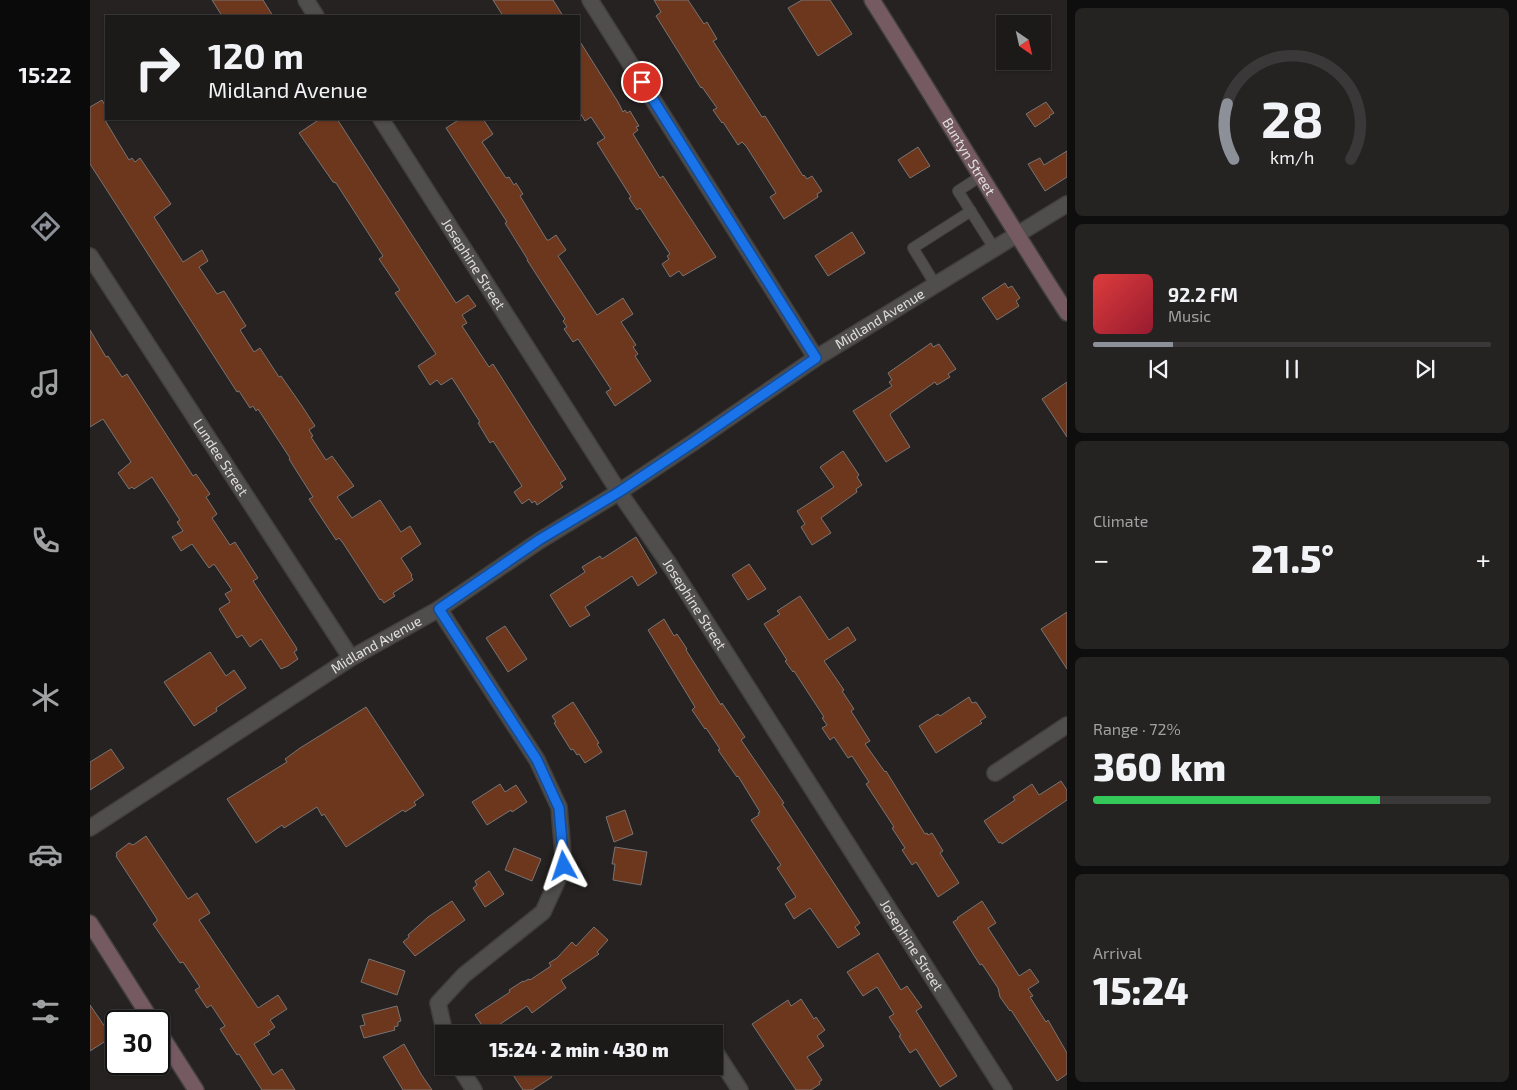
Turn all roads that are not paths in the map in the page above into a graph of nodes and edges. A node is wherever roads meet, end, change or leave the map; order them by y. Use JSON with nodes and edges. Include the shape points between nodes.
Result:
{"nodes":[{"id":1,"x":306,"y":0,"type":"edge"},
{"id":2,"x":590,"y":0,"type":"edge"},
{"id":3,"x":872,"y":0,"type":"edge"},
{"id":4,"x":315,"y":15,"type":"edge"},
{"id":5,"x":382,"y":120,"type":"edge"},
{"id":6,"x":981,"y":176,"type":"junction"},
{"id":7,"x":1067,"y":204,"type":"edge"},
{"id":8,"x":971,"y":211,"type":"junction"},
{"id":9,"x":1016,"y":234,"type":"junction"},
{"id":10,"x":994,"y":248,"type":"junction"},
{"id":11,"x":90,"y":256,"type":"edge"},
{"id":12,"x":935,"y":284,"type":"junction"},
{"id":13,"x":1067,"y":313,"type":"edge"},
{"id":14,"x":816,"y":358,"type":"junction"},
{"id":15,"x":619,"y":492,"type":"junction"},
{"id":16,"x":439,"y":609,"type":"junction"},
{"id":17,"x":351,"y":658,"type":"junction"},
{"id":18,"x":1067,"y":725,"type":"edge"},
{"id":19,"x":995,"y":773,"type":"dead end"},
{"id":20,"x":90,"y":828,"type":"edge"},
{"id":21,"x":90,"y":923,"type":"edge"},
{"id":22,"x":145,"y":1010,"type":"edge"},
{"id":23,"x":443,"y":1025,"type":"edge"},
{"id":24,"x":170,"y":1049,"type":"edge"},
{"id":25,"x":723,"y":1064,"type":"edge"},
{"id":26,"x":465,"y":1075,"type":"edge"},
{"id":27,"x":196,"y":1090,"type":"edge"},
{"id":28,"x":474,"y":1090,"type":"edge"},
{"id":29,"x":740,"y":1090,"type":"edge"},
{"id":30,"x":1004,"y":1090,"type":"edge"}],
"edges":[{"from":1,"to":4,"type":"street"},
{"from":2,"to":14,"type":"street"},
{"from":3,"to":6,"type":"street","name":"Buntyn Street"},
{"from":5,"to":15,"type":"street","name":"Josephine Street"},
{"from":6,"to":8,"type":"lane","via":[[958,191]]},
{"from":6,"to":9,"type":"street","name":"Buntyn Street"},
{"from":7,"to":9,"type":"street","name":"Midland Avenue"},
{"from":8,"to":10,"type":"lane"},
{"from":8,"to":12,"type":"lane","via":[[913,248]]},
{"from":9,"to":10,"type":"street","name":"Midland Avenue"},
{"from":9,"to":13,"type":"street","name":"Buntyn Street"},
{"from":10,"to":12,"type":"street","name":"Midland Avenue"},
{"from":11,"to":17,"type":"street","name":"Lundee Street"},
{"from":12,"to":14,"type":"street","name":"Midland Avenue"},
{"from":14,"to":15,"type":"street","name":"Midland Avenue"},
{"from":15,"to":16,"type":"street","name":"Midland Avenue","via":[[539,540]]},
{"from":15,"to":30,"type":"street","name":"Josephine Street","via":[[671,567]]},
{"from":16,"to":17,"type":"street","name":"Midland Avenue"},
{"from":16,"to":23,"type":"street","via":[[537,760],[559,808],[564,866],[542,912],[464,975],[438,1003]]},
{"from":17,"to":20,"type":"street","name":"Midland Avenue"},
{"from":18,"to":19,"type":"street"},
{"from":21,"to":22,"type":"street"},
{"from":24,"to":27,"type":"street"},
{"from":25,"to":29,"type":"street"},
{"from":26,"to":28,"type":"street"}]}
